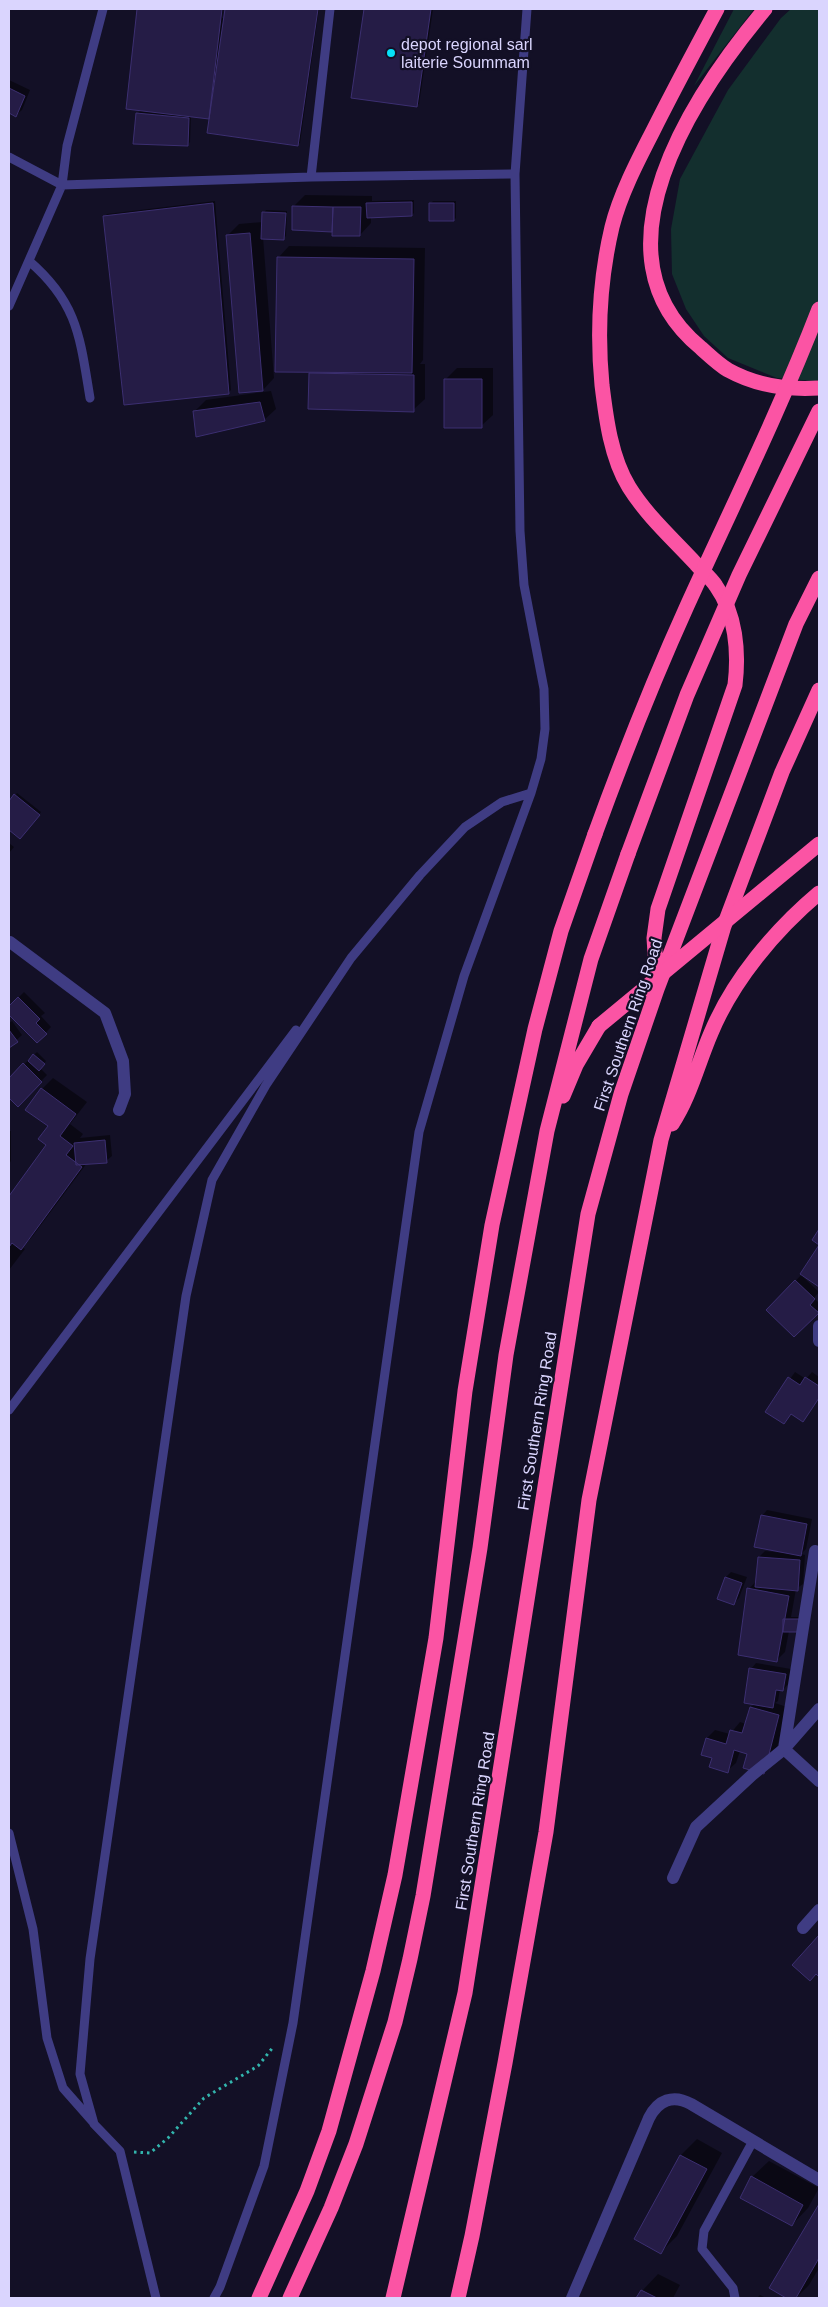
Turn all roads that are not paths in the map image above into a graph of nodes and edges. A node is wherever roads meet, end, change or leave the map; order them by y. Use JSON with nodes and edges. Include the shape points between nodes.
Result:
{"nodes":[{"id":1,"x":103,"y":9,"type":"edge"},
{"id":2,"x":330,"y":9,"type":"edge"},
{"id":3,"x":527,"y":9,"type":"edge"},
{"id":4,"x":717,"y":9,"type":"edge"},
{"id":5,"x":765,"y":9,"type":"edge"},
{"id":6,"x":9,"y":157,"type":"edge"},
{"id":7,"x":515,"y":174,"type":"junction"},
{"id":8,"x":311,"y":177,"type":"junction"},
{"id":9,"x":62,"y":185,"type":"junction"},
{"id":10,"x":29,"y":261,"type":"junction"},
{"id":11,"x":9,"y":306,"type":"edge"},
{"id":12,"x":819,"y":309,"type":"edge"},
{"id":13,"x":819,"y":388,"type":"edge"},
{"id":14,"x":90,"y":398,"type":"dead end"},
{"id":15,"x":819,"y":411,"type":"edge"},
{"id":16,"x":819,"y":578,"type":"edge"},
{"id":17,"x":819,"y":690,"type":"edge"},
{"id":18,"x":530,"y":793,"type":"junction"},
{"id":19,"x":819,"y":844,"type":"edge"},
{"id":20,"x":819,"y":893,"type":"edge"},
{"id":21,"x":9,"y":942,"type":"edge"},
{"id":22,"x":351,"y":958,"type":"junction"},
{"id":23,"x":657,"y":989,"type":"junction"},
{"id":24,"x":120,"y":1110,"type":"dead end"},
{"id":25,"x":547,"y":1132,"type":"junction"},
{"id":26,"x":661,"y":1140,"type":"junction"},
{"id":27,"x":819,"y":1326,"type":"edge"},
{"id":28,"x":819,"y":1341,"type":"edge"},
{"id":29,"x":9,"y":1410,"type":"edge"},
{"id":30,"x":815,"y":1551,"type":"dead end"},
{"id":31,"x":819,"y":1709,"type":"edge"},
{"id":32,"x":784,"y":1749,"type":"junction"},
{"id":33,"x":819,"y":1781,"type":"edge"},
{"id":34,"x":9,"y":1833,"type":"edge"},
{"id":35,"x":673,"y":1878,"type":"dead end"},
{"id":36,"x":819,"y":1910,"type":"edge"},
{"id":37,"x":803,"y":1928,"type":"dead end"},
{"id":38,"x":94,"y":2124,"type":"junction"},
{"id":39,"x":753,"y":2141,"type":"junction"},
{"id":40,"x":819,"y":2180,"type":"edge"},
{"id":41,"x":156,"y":2298,"type":"edge"},
{"id":42,"x":214,"y":2298,"type":"edge"},
{"id":43,"x":259,"y":2298,"type":"edge"},
{"id":44,"x":290,"y":2298,"type":"edge"},
{"id":45,"x":393,"y":2298,"type":"edge"},
{"id":46,"x":458,"y":2298,"type":"edge"},
{"id":47,"x":572,"y":2298,"type":"edge"},
{"id":48,"x":735,"y":2298,"type":"edge"}],
"edges":[{"from":1,"to":9,"type":"lane","via":[[67,146]]},
{"from":2,"to":8,"type":"lane"},
{"from":3,"to":7,"type":"lane"},
{"from":4,"to":23,"type":"highway","via":[[626,188],[612,226],[602,300],[599,350],[614,451],[628,485],[648,513],[717,587],[728,609],[738,663],[735,685],[658,909],[654,938]]},
{"from":5,"to":13,"type":"highway","via":[[726,58],[683,128],[661,177],[650,234],[653,271],[662,300],[687,337],[727,369],[759,383],[798,389]]},
{"from":6,"to":9,"type":"lane"},
{"from":7,"to":8,"type":"lane"},
{"from":7,"to":18,"type":"lane","via":[[520,531],[524,585],[544,689],[545,729],[541,759]]},
{"from":8,"to":9,"type":"lane"},
{"from":9,"to":10,"type":"lane"},
{"from":10,"to":11,"type":"lane"},
{"from":10,"to":14,"type":"lane","via":[[58,290],[70,310],[80,339]]},
{"from":12,"to":43,"type":"highway","bridge":true,"via":[[776,414],[635,726],[561,931],[535,1029],[494,1216],[465,1391],[435,1647],[373,1972],[329,2132],[307,2191]]},
{"from":15,"to":25,"type":"highway","bridge":true,"via":[[691,686],[591,959]]},
{"from":16,"to":23,"type":"highway","name":"First Southern Ring Road","via":[[796,624]]},
{"from":17,"to":26,"type":"highway","via":[[782,772],[724,926]]},
{"from":18,"to":22,"type":"lane","via":[[502,802],[465,827]]},
{"from":18,"to":42,"type":"lane","via":[[464,976],[419,1132],[293,2023],[264,2166]]},
{"from":19,"to":25,"type":"highway","bridge":true,"via":[[599,1026],[576,1065]]},
{"from":20,"to":26,"type":"highway","via":[[777,934],[731,996],[711,1032],[687,1096]]},
{"from":21,"to":24,"type":"street","via":[[104,1013],[123,1061],[124,1094]]},
{"from":22,"to":29,"type":"lane"},
{"from":22,"to":38,"type":"lane","via":[[266,1085],[212,1180],[186,1296],[90,1959],[80,2074]]},
{"from":23,"to":45,"type":"highway","name":"First Southern Ring Road","via":[[621,1094],[588,1214],[465,1993]]},
{"from":25,"to":44,"type":"highway","via":[[506,1355],[478,1558],[410,1959],[392,2030],[356,2144]]},
{"from":26,"to":46,"type":"highway","via":[[589,1500],[546,1832],[502,2082]]},
{"from":27,"to":28,"type":"street"},
{"from":30,"to":32,"type":"street"},
{"from":31,"to":32,"type":"street"},
{"from":32,"to":33,"type":"street"},
{"from":32,"to":35,"type":"street","via":[[696,1827]]},
{"from":34,"to":38,"type":"lane","via":[[33,1929],[47,2038],[62,2088]]},
{"from":36,"to":37,"type":"street"},
{"from":38,"to":41,"type":"lane","via":[[120,2151]]},
{"from":39,"to":40,"type":"street"},
{"from":39,"to":47,"type":"street","via":[[683,2100],[666,2100],[659,2104],[649,2118]]},
{"from":39,"to":48,"type":"lane","via":[[704,2231],[702,2248],[733,2288]]}]}
